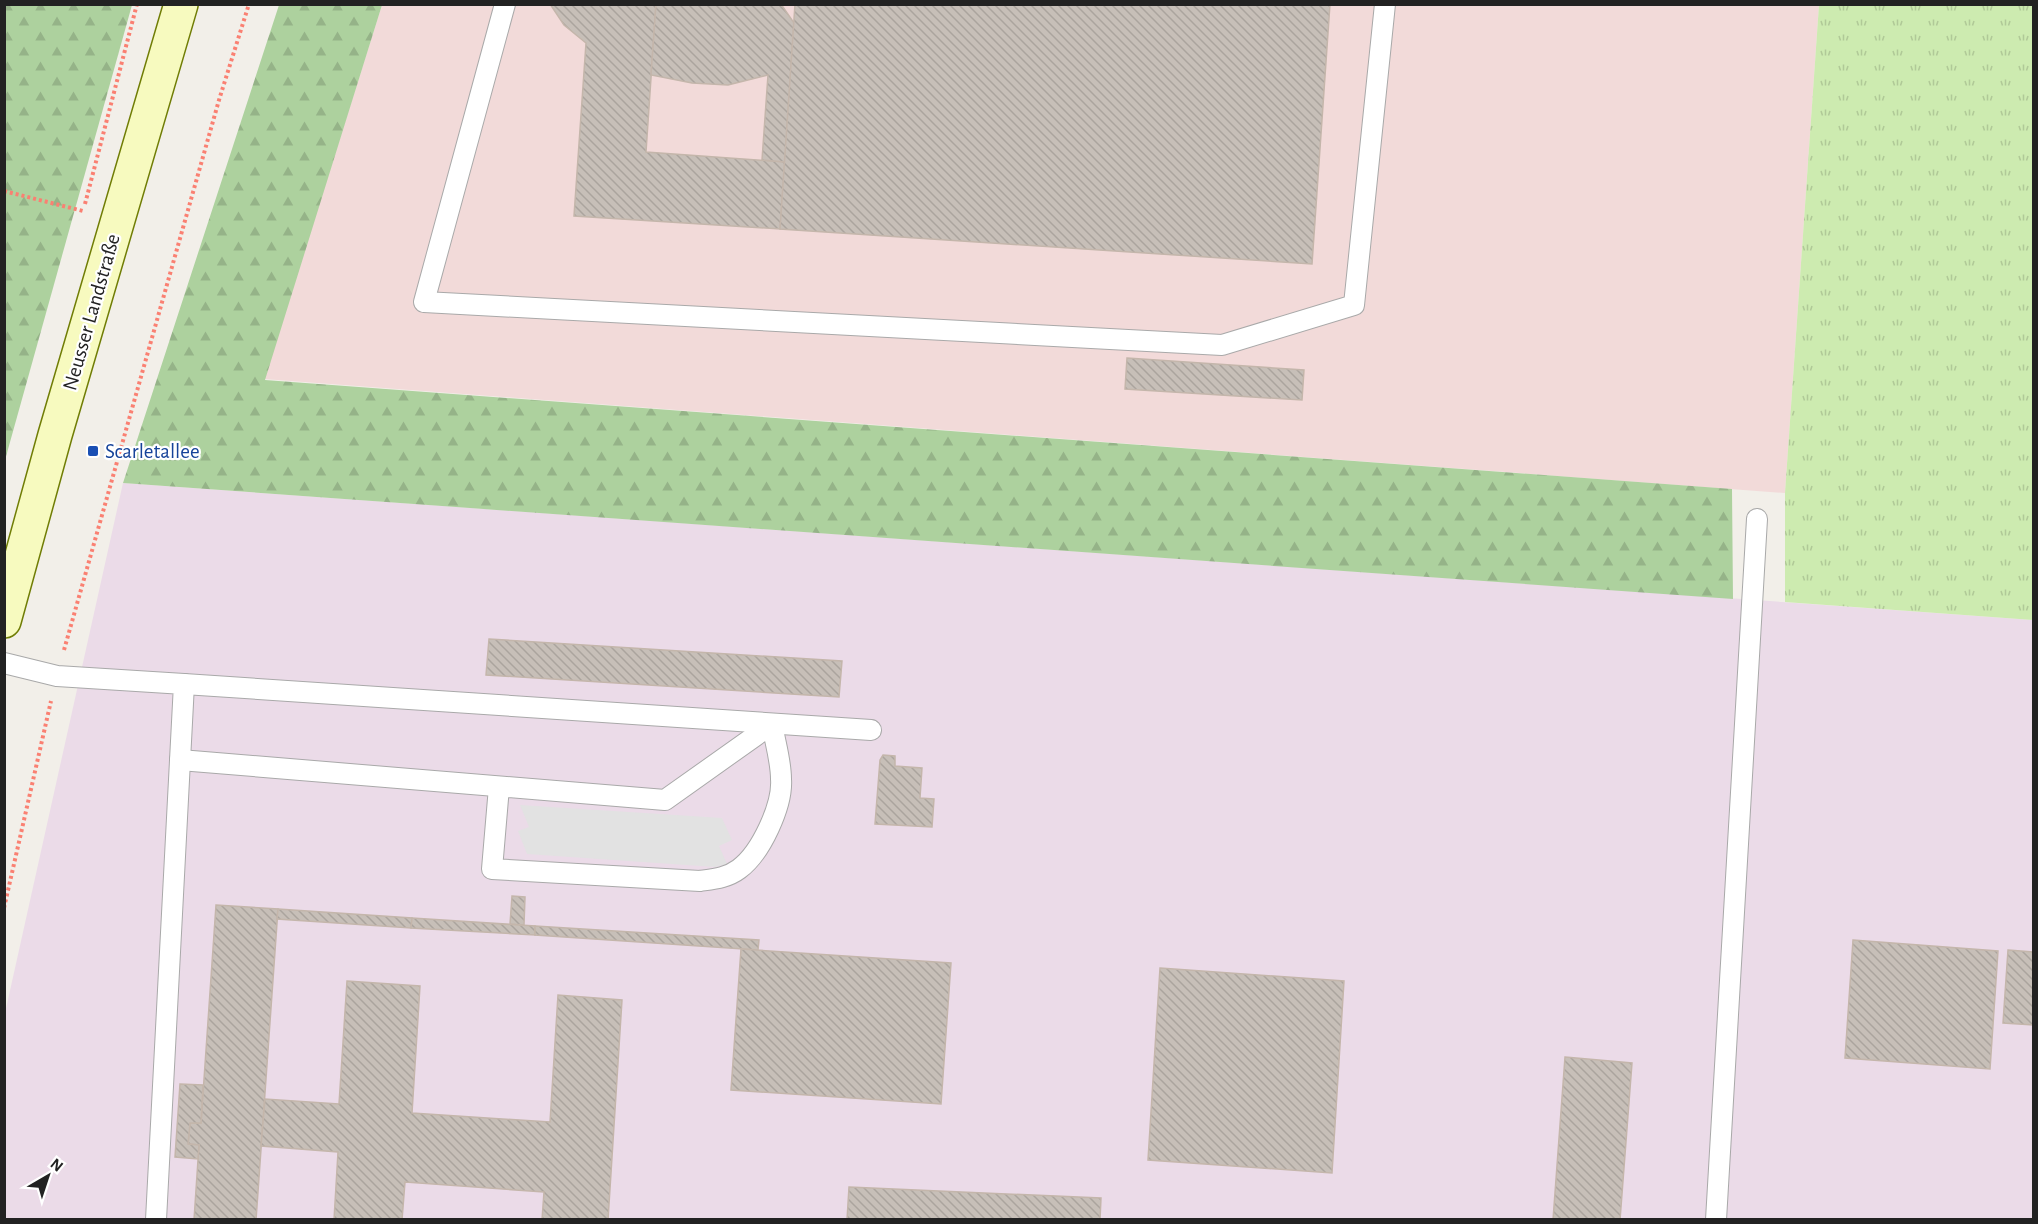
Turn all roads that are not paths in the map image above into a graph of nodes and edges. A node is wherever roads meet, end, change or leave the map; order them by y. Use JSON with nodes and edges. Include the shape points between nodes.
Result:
{"nodes":[{"id":1,"x":181,"y":4,"type":"edge"},
{"id":2,"x":505,"y":4,"type":"edge"},
{"id":3,"x":1385,"y":4,"type":"edge"},
{"id":4,"x":1757,"y":519,"type":"dead end"},
{"id":5,"x":4,"y":621,"type":"edge"},
{"id":6,"x":4,"y":663,"type":"edge"},
{"id":7,"x":184,"y":684,"type":"junction"},
{"id":8,"x":772,"y":724,"type":"junction"},
{"id":9,"x":871,"y":730,"type":"dead end"},
{"id":10,"x":180,"y":760,"type":"junction"},
{"id":11,"x":499,"y":787,"type":"junction"},
{"id":12,"x":156,"y":1220,"type":"edge"},
{"id":13,"x":1716,"y":1220,"type":"edge"}],
"edges":[{"from":1,"to":5,"type":"main road","name":"Neusser Landstraße"},
{"from":2,"to":3,"type":"lane","via":[[424,302],[1222,345],[1354,304]]},
{"from":4,"to":13,"type":"lane"},
{"from":6,"to":7,"type":"lane","via":[[57,676]]},
{"from":7,"to":8,"type":"lane"},
{"from":7,"to":10,"type":"lane"},
{"from":8,"to":9,"type":"lane"},
{"from":8,"to":11,"type":"lane","via":[[665,800]]},
{"from":8,"to":11,"type":"lane","via":[[782,780],[775,814],[756,850],[741,868],[725,877],[700,881],[492,869]]},
{"from":10,"to":11,"type":"lane"},
{"from":10,"to":12,"type":"lane"}]}
